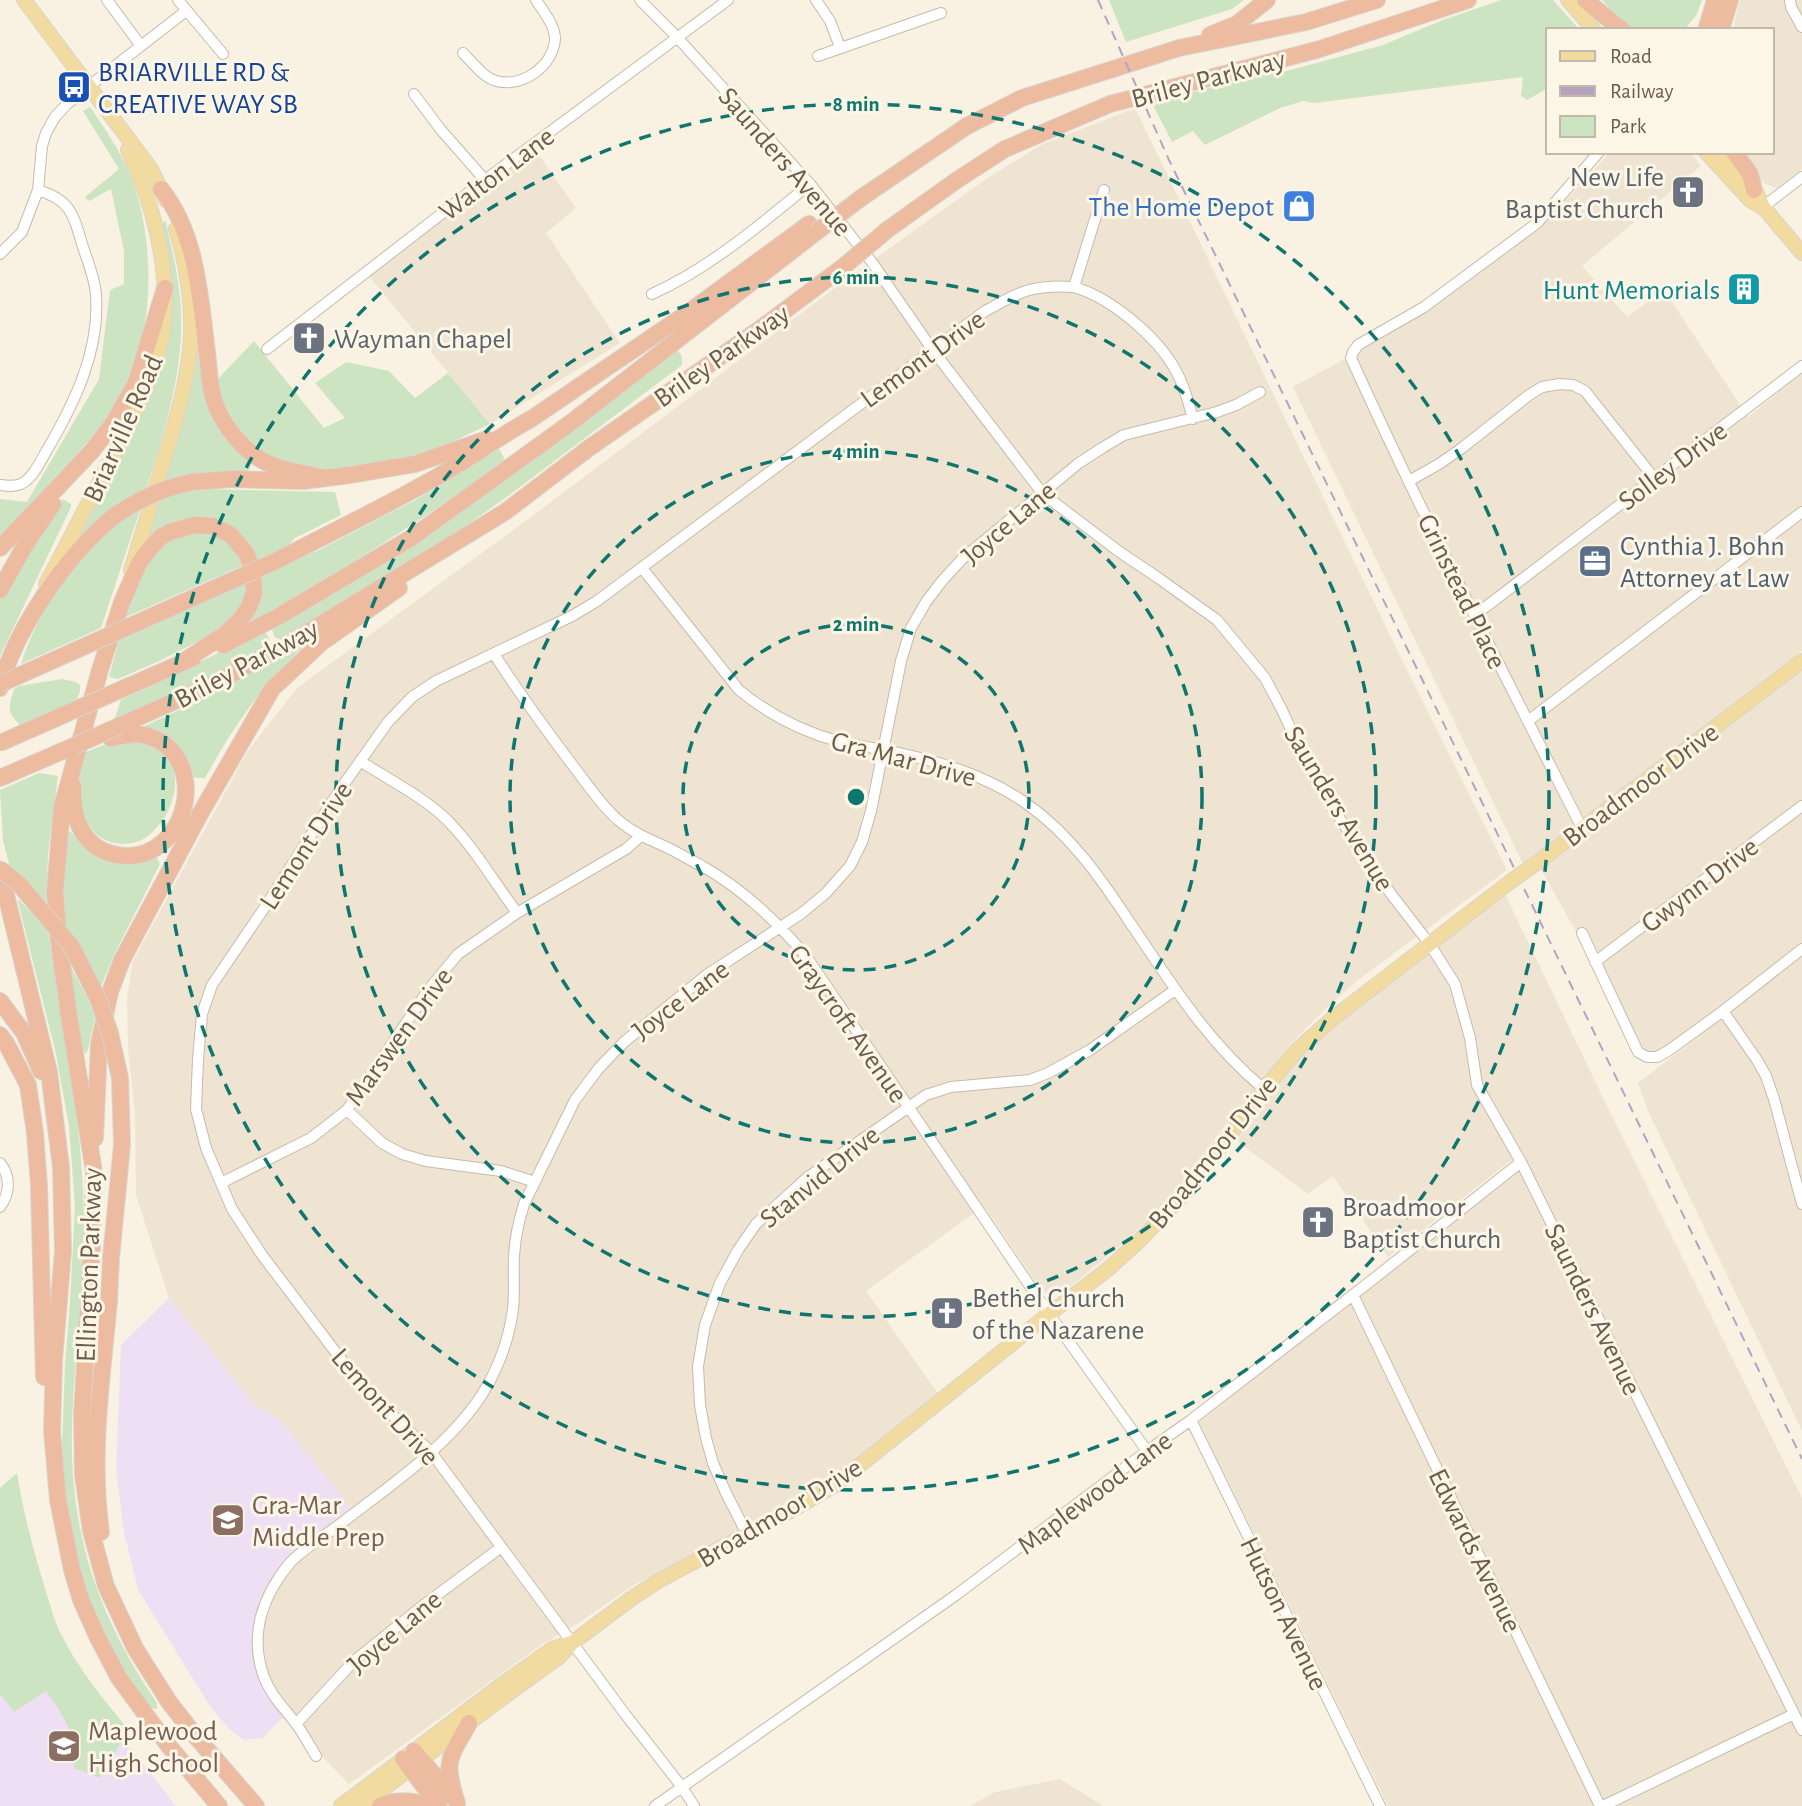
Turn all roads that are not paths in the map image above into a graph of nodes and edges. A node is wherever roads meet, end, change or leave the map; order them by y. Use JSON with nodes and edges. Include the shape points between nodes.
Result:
{"nodes":[{"id":1,"x":24,"y":0,"type":"edge"},
{"id":2,"x":107,"y":0,"type":"edge"},
{"id":3,"x":178,"y":0,"type":"edge"},
{"id":4,"x":536,"y":0,"type":"edge"},
{"id":5,"x":640,"y":0,"type":"edge"},
{"id":6,"x":728,"y":0,"type":"edge"},
{"id":7,"x":816,"y":0,"type":"edge"},
{"id":8,"x":1267,"y":0,"type":"edge"},
{"id":9,"x":1377,"y":0,"type":"edge"},
{"id":10,"x":1468,"y":0,"type":"edge"},
{"id":11,"x":1715,"y":0,"type":"edge"},
{"id":12,"x":1730,"y":0,"type":"edge"},
{"id":13,"x":1790,"y":0,"type":"edge"},
{"id":14,"x":1576,"y":2,"type":"edge"},
{"id":15,"x":186,"y":11,"type":"junction"},
{"id":16,"x":941,"y":13,"type":"dead end"},
{"id":17,"x":1708,"y":27,"type":"edge"},
{"id":18,"x":1802,"y":27,"type":"edge"},
{"id":19,"x":1593,"y":28,"type":"edge"},
{"id":20,"x":1608,"y":28,"type":"edge"},
{"id":21,"x":1619,"y":28,"type":"edge"},
{"id":22,"x":677,"y":36,"type":"junction"},
{"id":23,"x":141,"y":46,"type":"junction"},
{"id":24,"x":840,"y":47,"type":"junction"},
{"id":25,"x":1179,"y":48,"type":"junction"},
{"id":26,"x":463,"y":53,"type":"dead end"},
{"id":27,"x":223,"y":54,"type":"dead end"},
{"id":28,"x":818,"y":56,"type":"dead end"},
{"id":29,"x":88,"y":86,"type":"junction"},
{"id":30,"x":414,"y":94,"type":"dead end"},
{"id":31,"x":114,"y":121,"type":"junction"},
{"id":32,"x":1597,"y":154,"type":"edge"},
{"id":33,"x":1708,"y":154,"type":"edge"},
{"id":34,"x":1721,"y":154,"type":"edge"},
{"id":35,"x":1735,"y":154,"type":"edge"},
{"id":36,"x":1802,"y":177,"type":"edge"},
{"id":37,"x":485,"y":180,"type":"junction"},
{"id":38,"x":810,"y":184,"type":"junction"},
{"id":39,"x":161,"y":189,"type":"junction"},
{"id":40,"x":38,"y":190,"type":"junction"},
{"id":41,"x":1104,"y":190,"type":"dead end"},
{"id":42,"x":1754,"y":190,"type":"junction"},
{"id":43,"x":1763,"y":207,"type":"junction"},
{"id":44,"x":812,"y":229,"type":"junction"},
{"id":45,"x":1802,"y":253,"type":"edge"},
{"id":46,"x":0,"y":254,"type":"edge"},
{"id":47,"x":1074,"y":287,"type":"junction"},
{"id":48,"x":165,"y":288,"type":"junction"},
{"id":49,"x":652,"y":294,"type":"dead end"},
{"id":50,"x":267,"y":349,"type":"dead end"},
{"id":51,"x":932,"y":349,"type":"junction"},
{"id":52,"x":1802,"y":366,"type":"edge"},
{"id":53,"x":1260,"y":392,"type":"dead end"},
{"id":54,"x":1192,"y":419,"type":"junction"},
{"id":55,"x":506,"y":433,"type":"junction"},
{"id":56,"x":77,"y":467,"type":"junction"},
{"id":57,"x":326,"y":478,"type":"junction"},
{"id":58,"x":1654,"y":478,"type":"junction"},
{"id":59,"x":1409,"y":481,"type":"junction"},
{"id":60,"x":0,"y":485,"type":"edge"},
{"id":61,"x":1043,"y":494,"type":"junction"},
{"id":62,"x":505,"y":512,"type":"junction"},
{"id":63,"x":1802,"y":512,"type":"edge"},
{"id":64,"x":0,"y":548,"type":"edge"},
{"id":65,"x":642,"y":568,"type":"junction"},
{"id":66,"x":0,"y":590,"type":"edge"},
{"id":67,"x":122,"y":602,"type":"junction"},
{"id":68,"x":1475,"y":615,"type":"junction"},
{"id":69,"x":15,"y":645,"type":"junction"},
{"id":70,"x":494,"y":654,"type":"junction"},
{"id":71,"x":184,"y":661,"type":"junction"},
{"id":72,"x":1802,"y":662,"type":"edge"},
{"id":73,"x":0,"y":686,"type":"edge"},
{"id":74,"x":1528,"y":721,"type":"junction"},
{"id":75,"x":115,"y":732,"type":"junction"},
{"id":76,"x":0,"y":743,"type":"edge"},
{"id":77,"x":884,"y":750,"type":"junction"},
{"id":78,"x":74,"y":754,"type":"junction"},
{"id":79,"x":360,"y":761,"type":"junction"},
{"id":80,"x":0,"y":778,"type":"edge"},
{"id":81,"x":1802,"y":806,"type":"edge"},
{"id":82,"x":1581,"y":828,"type":"junction"},
{"id":83,"x":641,"y":836,"type":"junction"},
{"id":84,"x":0,"y":869,"type":"edge"},
{"id":85,"x":517,"y":913,"type":"junction"},
{"id":86,"x":782,"y":927,"type":"junction"},
{"id":87,"x":1582,"y":933,"type":"dead end"},
{"id":88,"x":1429,"y":943,"type":"junction"},
{"id":89,"x":1802,"y":949,"type":"edge"},
{"id":90,"x":1595,"y":962,"type":"junction"},
{"id":91,"x":1175,"y":990,"type":"junction"},
{"id":92,"x":0,"y":1001,"type":"edge"},
{"id":93,"x":1723,"y":1012,"type":"junction"},
{"id":94,"x":0,"y":1035,"type":"edge"},
{"id":95,"x":1264,"y":1088,"type":"junction"},
{"id":96,"x":908,"y":1106,"type":"junction"},
{"id":97,"x":54,"y":1107,"type":"junction"},
{"id":98,"x":347,"y":1110,"type":"junction"},
{"id":99,"x":1521,"y":1162,"type":"junction"},
{"id":100,"x":0,"y":1163,"type":"edge"},
{"id":101,"x":94,"y":1172,"type":"junction"},
{"id":102,"x":535,"y":1182,"type":"junction"},
{"id":103,"x":220,"y":1183,"type":"junction"},
{"id":104,"x":1802,"y":1204,"type":"edge"},
{"id":105,"x":0,"y":1207,"type":"edge"},
{"id":106,"x":1353,"y":1295,"type":"junction"},
{"id":107,"x":1049,"y":1314,"type":"junction"},
{"id":108,"x":1191,"y":1420,"type":"junction"},
{"id":109,"x":52,"y":1432,"type":"junction"},
{"id":110,"x":1147,"y":1451,"type":"junction"},
{"id":111,"x":431,"y":1452,"type":"junction"},
{"id":112,"x":747,"y":1534,"type":"junction"},
{"id":113,"x":500,"y":1548,"type":"junction"},
{"id":114,"x":572,"y":1643,"type":"junction"},
{"id":115,"x":135,"y":1648,"type":"junction"},
{"id":116,"x":1794,"y":1714,"type":"junction"},
{"id":117,"x":469,"y":1723,"type":"junction"},
{"id":118,"x":296,"y":1724,"type":"junction"},
{"id":119,"x":1802,"y":1730,"type":"edge"},
{"id":120,"x":316,"y":1756,"type":"dead end"},
{"id":121,"x":412,"y":1759,"type":"junction"},
{"id":122,"x":682,"y":1787,"type":"junction"},
{"id":123,"x":459,"y":1804,"type":"edge"},
{"id":124,"x":219,"y":1806,"type":"edge"},
{"id":125,"x":256,"y":1806,"type":"edge"},
{"id":126,"x":341,"y":1806,"type":"edge"},
{"id":127,"x":361,"y":1806,"type":"edge"},
{"id":128,"x":380,"y":1806,"type":"edge"},
{"id":129,"x":427,"y":1806,"type":"edge"},
{"id":130,"x":439,"y":1806,"type":"edge"},
{"id":131,"x":655,"y":1806,"type":"edge"},
{"id":132,"x":694,"y":1806,"type":"edge"},
{"id":133,"x":1380,"y":1806,"type":"edge"},
{"id":134,"x":1601,"y":1806,"type":"edge"}],
"edges":[{"from":1,"to":29,"type":"main road","name":"Briarville Road"},
{"from":2,"to":23,"type":"street"},
{"from":3,"to":15,"type":"street"},
{"from":4,"to":26,"type":"street","via":[[555,38],[548,61],[534,74],[514,83],[495,80]]},
{"from":5,"to":22,"type":"street","name":"Saunders Avenue"},
{"from":6,"to":22,"type":"street","name":"Walton Lane"},
{"from":7,"to":24,"type":"street"},
{"from":8,"to":25,"type":"highway","via":[[1237,24]]},
{"from":9,"to":25,"type":"highway","name":"Briley Parkway","via":[[1306,22]]},
{"from":10,"to":62,"type":"highway","name":"Briley Parkway","bridge":true,"via":[[1320,49],[1110,104],[1005,149],[887,230],[760,329]]},
{"from":11,"to":17,"type":"highway"},
{"from":12,"to":17,"type":"highway"},
{"from":13,"to":18,"type":"street"},
{"from":14,"to":19,"type":"main road"},
{"from":14,"to":20,"type":"main road"},
{"from":14,"to":21,"type":"highway"},
{"from":15,"to":23,"type":"street"},
{"from":15,"to":27,"type":"street"},
{"from":16,"to":24,"type":"street"},
{"from":22,"to":37,"type":"street","name":"Walton Lane"},
{"from":22,"to":38,"type":"street","name":"Saunders Avenue"},
{"from":23,"to":29,"type":"street"},
{"from":24,"to":28,"type":"street"},
{"from":25,"to":44,"type":"highway","name":"Briley Parkway","via":[[1023,98],[967,126]]},
{"from":29,"to":31,"type":"main road","name":"Briarville Road"},
{"from":29,"to":40,"type":"street","via":[[55,117],[46,133]]},
{"from":30,"to":37,"type":"street"},
{"from":31,"to":39,"type":"main road","name":"Briarville Road"},
{"from":31,"to":48,"type":"main road","name":"Briarville Road","via":[[153,215]]},
{"from":32,"to":59,"type":"street","name":"Grinstead Place","via":[[1537,223],[1424,307],[1353,352],[1351,358]]},
{"from":33,"to":43,"type":"main road","via":[[1750,200]]},
{"from":34,"to":42,"type":"main road"},
{"from":35,"to":42,"type":"highway","via":[[1750,174]]},
{"from":36,"to":43,"type":"street"},
{"from":37,"to":50,"type":"street","name":"Walton Lane"},
{"from":38,"to":49,"type":"street","via":[[700,268]]},
{"from":38,"to":51,"type":"street","name":"Saunders Avenue"},
{"from":39,"to":57,"type":"highway","via":[[173,204],[190,247],[213,398],[220,415],[254,455],[283,469]]},
{"from":39,"to":67,"type":"main road","name":"Briarville Road","via":[[183,253],[191,335],[178,411]]},
{"from":40,"to":46,"type":"street","via":[[22,232]]},
{"from":40,"to":60,"type":"street","via":[[66,205],[76,223],[96,294],[94,336],[83,379],[33,473],[23,483]]},
{"from":41,"to":47,"type":"street"},
{"from":42,"to":43,"type":"main road"},
{"from":43,"to":45,"type":"main road"},
{"from":44,"to":55,"type":"highway"},
{"from":44,"to":71,"type":"highway","name":"Briley Parkway","via":[[569,424],[411,538],[278,616]]},
{"from":47,"to":51,"type":"street","name":"Lemont Drive","via":[[1027,290],[985,311]]},
{"from":47,"to":54,"type":"street","name":"Lemont Drive","via":[[1122,313],[1152,340],[1174,367]]},
{"from":48,"to":56,"type":"highway","via":[[136,383],[104,438]]},
{"from":48,"to":69,"type":"main road","name":"Briarville Road","via":[[162,335],[151,376]]},
{"from":51,"to":61,"type":"street","name":"Saunders Avenue"},
{"from":51,"to":65,"type":"street","name":"Lemont Drive"},
{"from":52,"to":58,"type":"street","name":"Solley Drive"},
{"from":53,"to":54,"type":"street","name":"Joyce Lane"},
{"from":54,"to":61,"type":"street","name":"Joyce Lane","via":[[1124,435],[1079,463]]},
{"from":55,"to":57,"type":"highway","via":[[415,464]]},
{"from":55,"to":73,"type":"highway","bridge":true,"via":[[436,478],[278,560]]},
{"from":56,"to":64,"type":"highway"},
{"from":56,"to":66,"type":"highway"},
{"from":57,"to":69,"type":"highway","bridge":true,"via":[[192,482],[148,495],[113,517],[84,545]]},
{"from":58,"to":59,"type":"street","via":[[1585,391],[1560,384],[1529,395],[1439,464]]},
{"from":58,"to":68,"type":"street","name":"Solley Drive"},
{"from":59,"to":68,"type":"street","name":"Grinstead Place"},
{"from":61,"to":77,"type":"street","name":"Joyce Lane","via":[[962,559],[926,602],[911,628],[901,661]]},
{"from":61,"to":88,"type":"street","name":"Saunders Avenue","via":[[1217,620],[1265,678],[1338,816]]},
{"from":62,"to":75,"type":"highway","name":"Briley Parkway","via":[[290,643]]},
{"from":62,"to":101,"type":"highway","via":[[321,643],[272,689],[187,838],[122,960],[110,992],[99,1044]]},
{"from":63,"to":74,"type":"street"},
{"from":65,"to":70,"type":"street","name":"Lemont Drive","via":[[572,617]]},
{"from":65,"to":77,"type":"street","name":"Gra Mar Drive","via":[[739,690],[757,705],[801,729]]},
{"from":67,"to":71,"type":"highway","name":"Ellington Parkway","via":[[139,563],[161,537],[195,524],[231,535],[253,570],[252,601],[225,635]]},
{"from":67,"to":78,"type":"highway","name":"Ellington Parkway"},
{"from":68,"to":74,"type":"street","name":"Grinstead Place"},
{"from":69,"to":73,"type":"highway"},
{"from":70,"to":79,"type":"street","name":"Lemont Drive","via":[[412,697]]},
{"from":70,"to":83,"type":"street","name":"Graycroft Avenue","via":[[599,800]]},
{"from":71,"to":76,"type":"highway","name":"Briley Parkway","bridge":true},
{"from":72,"to":82,"type":"main road","name":"Broadmoor Drive"},
{"from":74,"to":82,"type":"street","name":"Grinstead Place"},
{"from":75,"to":78,"type":"highway","bridge":true},
{"from":75,"to":78,"type":"highway","via":[[152,738],[172,751],[180,763],[186,803],[176,826],[158,846],[125,856],[94,845],[74,811]]},
{"from":77,"to":86,"type":"street","name":"Joyce Lane","via":[[862,842],[850,866],[826,893]]},
{"from":77,"to":91,"type":"street","name":"Gra Mar Drive","via":[[964,771],[1000,787],[1049,821],[1104,883]]},
{"from":78,"to":80,"type":"highway"},
{"from":78,"to":101,"type":"highway","name":"Ellington Parkway","via":[[62,807],[55,892]]},
{"from":79,"to":85,"type":"street","via":[[449,821]]},
{"from":79,"to":103,"type":"street","name":"Lemont Drive","via":[[212,985],[202,1014],[195,1109]]},
{"from":81,"to":90,"type":"street","name":"Gwynn Drive"},
{"from":82,"to":88,"type":"main road","name":"Broadmoor Drive","bridge":true},
{"from":83,"to":85,"type":"street","name":"Marswen Drive"},
{"from":83,"to":86,"type":"street","name":"Graycroft Avenue","via":[[722,878]]},
{"from":84,"to":97,"type":"highway","name":"Ellington Parkway"},
{"from":84,"to":115,"type":"highway","bridge":true,"via":[[19,884],[72,947],[110,1033],[120,1078],[122,1145],[96,1471],[100,1530]]},
{"from":85,"to":98,"type":"street","name":"Marswen Drive","via":[[458,954],[443,971]]},
{"from":86,"to":96,"type":"street","name":"Graycroft Avenue"},
{"from":86,"to":102,"type":"street","name":"Joyce Lane","via":[[708,974],[624,1042],[575,1100]]},
{"from":87,"to":90,"type":"street"},
{"from":88,"to":95,"type":"main road","name":"Broadmoor Drive","via":[[1312,1035]]},
{"from":88,"to":99,"type":"street","name":"Saunders Avenue","via":[[1455,984],[1477,1084]]},
{"from":89,"to":93,"type":"street"},
{"from":90,"to":93,"type":"street","via":[[1638,1052],[1647,1057],[1668,1051]]},
{"from":91,"to":95,"type":"street","name":"Gra Mar Drive","via":[[1215,1043]]},
{"from":91,"to":96,"type":"street","name":"Stanvid Drive","via":[[1090,1050],[1048,1073],[1014,1083],[951,1087]]},
{"from":92,"to":97,"type":"highway","via":[[24,1032]]},
{"from":93,"to":104,"type":"street","via":[[1766,1076]]},
{"from":94,"to":109,"type":"highway","via":[[28,1085],[35,1133],[44,1372]]},
{"from":95,"to":107,"type":"main road","name":"Broadmoor Drive","via":[[1166,1215],[1107,1270]]},
{"from":96,"to":107,"type":"street","name":"Graycroft Avenue"},
{"from":96,"to":112,"type":"street","name":"Stanvid Drive","via":[[808,1177],[755,1224],[720,1283],[705,1325],[698,1366],[700,1405],[713,1463]]},
{"from":97,"to":109,"type":"highway","name":"Ellington Parkway","via":[[64,1251]]},
{"from":98,"to":102,"type":"street","via":[[382,1143],[402,1154],[501,1171]]},
{"from":98,"to":103,"type":"street","name":"Marswen Drive","via":[[311,1138]]},
{"from":99,"to":106,"type":"street","name":"Maplewood Lane"},
{"from":99,"to":116,"type":"street","name":"Saunders Avenue"},
{"from":100,"to":105,"type":"street","via":[[8,1194]]},
{"from":101,"to":115,"type":"highway","name":"Ellington Parkway","via":[[83,1475],[91,1531],[106,1586]]},
{"from":102,"to":111,"type":"street","name":"Joyce Lane","via":[[519,1218],[513,1307],[495,1372],[465,1416]]},
{"from":103,"to":111,"type":"street","name":"Lemont Drive","via":[[262,1255],[350,1371]]},
{"from":106,"to":108,"type":"street","name":"Maplewood Lane"},
{"from":106,"to":134,"type":"street","name":"Edwards Avenue"},
{"from":107,"to":110,"type":"street","name":"Graycroft Avenue"},
{"from":107,"to":112,"type":"main road","name":"Broadmoor Drive","via":[[835,1485]]},
{"from":108,"to":110,"type":"street","name":"Maplewood Lane"},
{"from":108,"to":133,"type":"street","name":"Hutson Avenue"},
{"from":109,"to":124,"type":"highway","name":"Ellington Parkway","via":[[65,1542],[93,1629],[128,1692]]},
{"from":110,"to":122,"type":"street","name":"Maplewood Lane","via":[[956,1595]]},
{"from":111,"to":113,"type":"street","name":"Lemont Drive"},
{"from":111,"to":118,"type":"street","name":"Joyce Lane","via":[[290,1562],[262,1607],[258,1656],[264,1678]]},
{"from":112,"to":114,"type":"main road","name":"Broadmoor Drive","via":[[660,1580]]},
{"from":113,"to":114,"type":"street","name":"Lemont Drive"},
{"from":113,"to":118,"type":"street","name":"Joyce Lane","via":[[353,1662]]},
{"from":114,"to":117,"type":"main road","name":"Broadmoor Drive"},
{"from":114,"to":121,"type":"main road","name":"Broadmoor Drive","via":[[552,1649]]},
{"from":114,"to":122,"type":"street","name":"Lemont Drive"},
{"from":115,"to":125,"type":"highway","name":"Ellington Parkway","via":[[169,1702]]},
{"from":116,"to":119,"type":"street","name":"Saunders Avenue"},
{"from":116,"to":134,"type":"street"},
{"from":117,"to":121,"type":"main road","name":"Broadmoor Drive"},
{"from":117,"to":123,"type":"highway","via":[[449,1765]]},
{"from":118,"to":120,"type":"street","name":"Joyce Lane"},
{"from":121,"to":123,"type":"highway"},
{"from":121,"to":126,"type":"main road","name":"Broadmoor Drive"},
{"from":121,"to":127,"type":"main road","name":"Broadmoor Drive"},
{"from":121,"to":130,"type":"highway"},
{"from":122,"to":131,"type":"street","name":"Maplewood Lane"},
{"from":122,"to":132,"type":"street","name":"Lemont Drive"},
{"from":128,"to":129,"type":"highway","via":[[394,1801]]}]}
